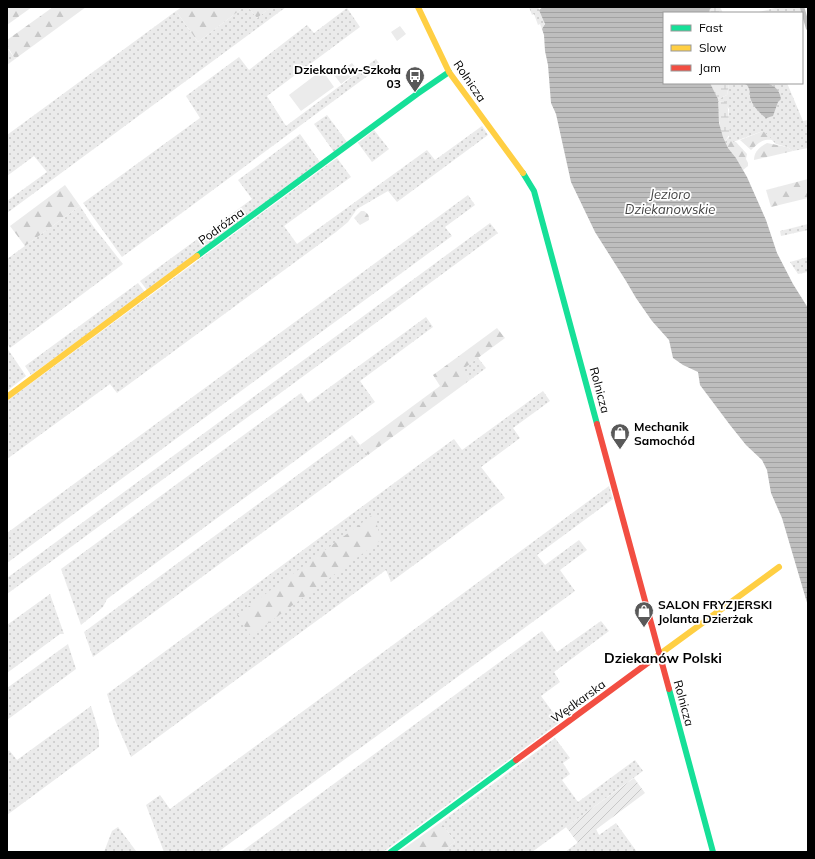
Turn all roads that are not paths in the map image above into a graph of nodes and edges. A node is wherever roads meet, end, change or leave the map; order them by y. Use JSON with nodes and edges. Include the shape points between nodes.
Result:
{"nodes":[{"id":1,"x":418,"y":7,"type":"edge"},
{"id":2,"x":802,"y":7,"type":"edge"},
{"id":3,"x":808,"y":28,"type":"edge"},
{"id":4,"x":449,"y":72,"type":"junction"},
{"id":5,"x":7,"y":397,"type":"edge"},
{"id":6,"x":779,"y":567,"type":"dead end"},
{"id":7,"x":660,"y":655,"type":"junction"},
{"id":8,"x":391,"y":852,"type":"edge"},
{"id":9,"x":713,"y":852,"type":"edge"}],
"edges":[{"from":1,"to":4,"type":"street","name":"Rolnicza"},
{"from":2,"to":3,"type":"street"},
{"from":4,"to":5,"type":"street","name":"Podróżna"},
{"from":4,"to":7,"type":"street","name":"Rolnicza","via":[[534,191]]},
{"from":6,"to":7,"type":"street","name":"Wędkarska"},
{"from":7,"to":8,"type":"street","name":"Wędkarska"},
{"from":7,"to":9,"type":"street","name":"Rolnicza"}]}
